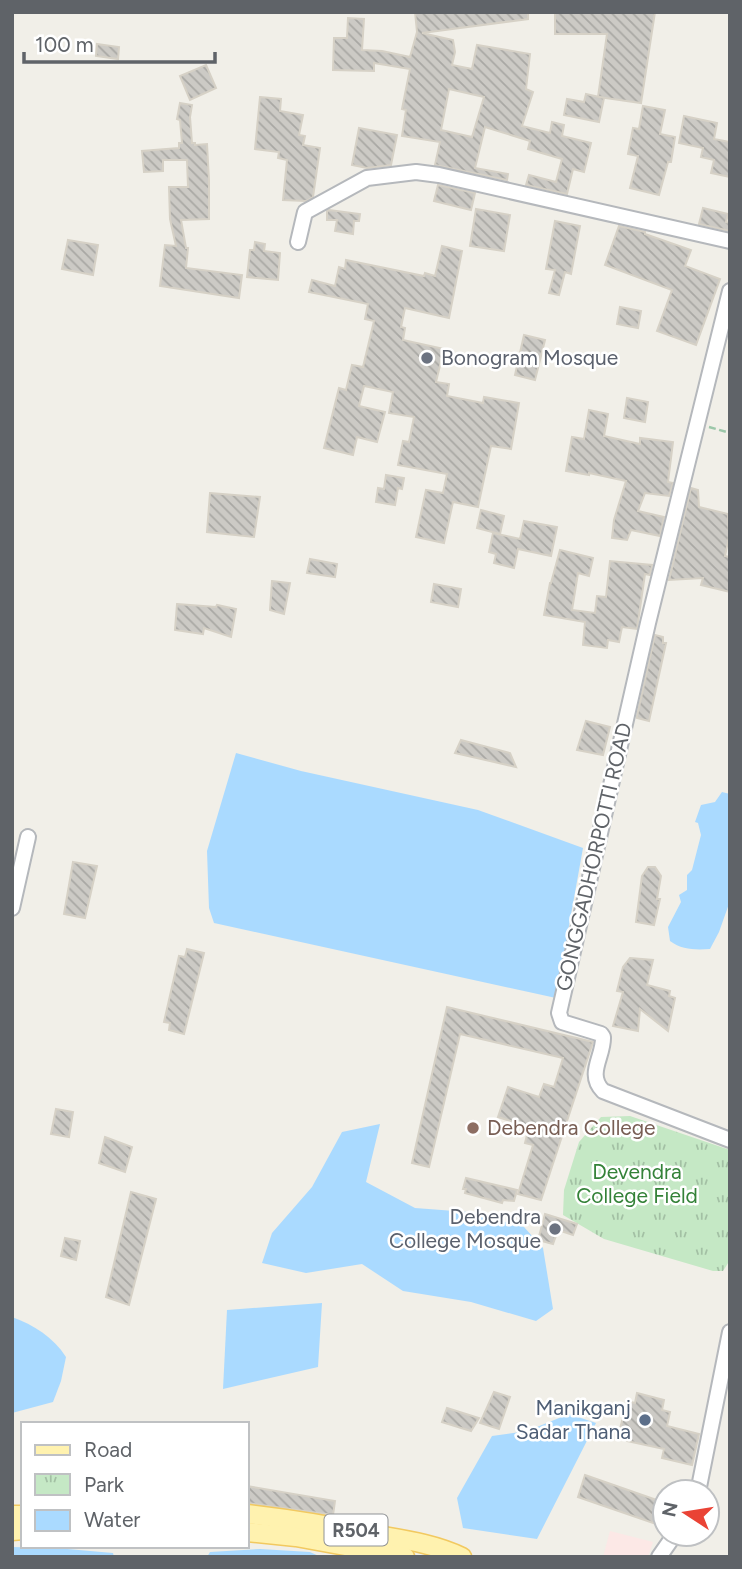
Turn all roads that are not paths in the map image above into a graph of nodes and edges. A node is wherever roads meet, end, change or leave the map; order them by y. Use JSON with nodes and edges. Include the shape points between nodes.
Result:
{"nodes":[{"id":1,"x":730,"y":241,"type":"edge"},
{"id":2,"x":298,"y":242,"type":"dead end"},
{"id":3,"x":730,"y":291,"type":"edge"},
{"id":4,"x":28,"y":837,"type":"dead end"},
{"id":5,"x":12,"y":908,"type":"edge"},
{"id":6,"x":730,"y":1140,"type":"edge"},
{"id":7,"x":730,"y":1332,"type":"edge"},
{"id":8,"x":701,"y":1478,"type":"edge"},
{"id":9,"x":248,"y":1514,"type":"edge"},
{"id":10,"x":248,"y":1532,"type":"edge"},
{"id":11,"x":405,"y":1557,"type":"edge"},
{"id":12,"x":462,"y":1557,"type":"edge"}],
"edges":[{"from":1,"to":2,"type":"street","via":[[416,172],[367,178],[305,212]]},
{"from":3,"to":6,"type":"street","name":"GONGGADHORPOTTI ROAD","via":[[648,624],[559,1018],[603,1037],[594,1078],[603,1091]]},
{"from":4,"to":5,"type":"street"},
{"from":7,"to":8,"type":"street"},
{"from":9,"to":12,"type":"main road","number":"R504","via":[[407,1540]]},
{"from":10,"to":11,"type":"main road","number":"R504"}]}
